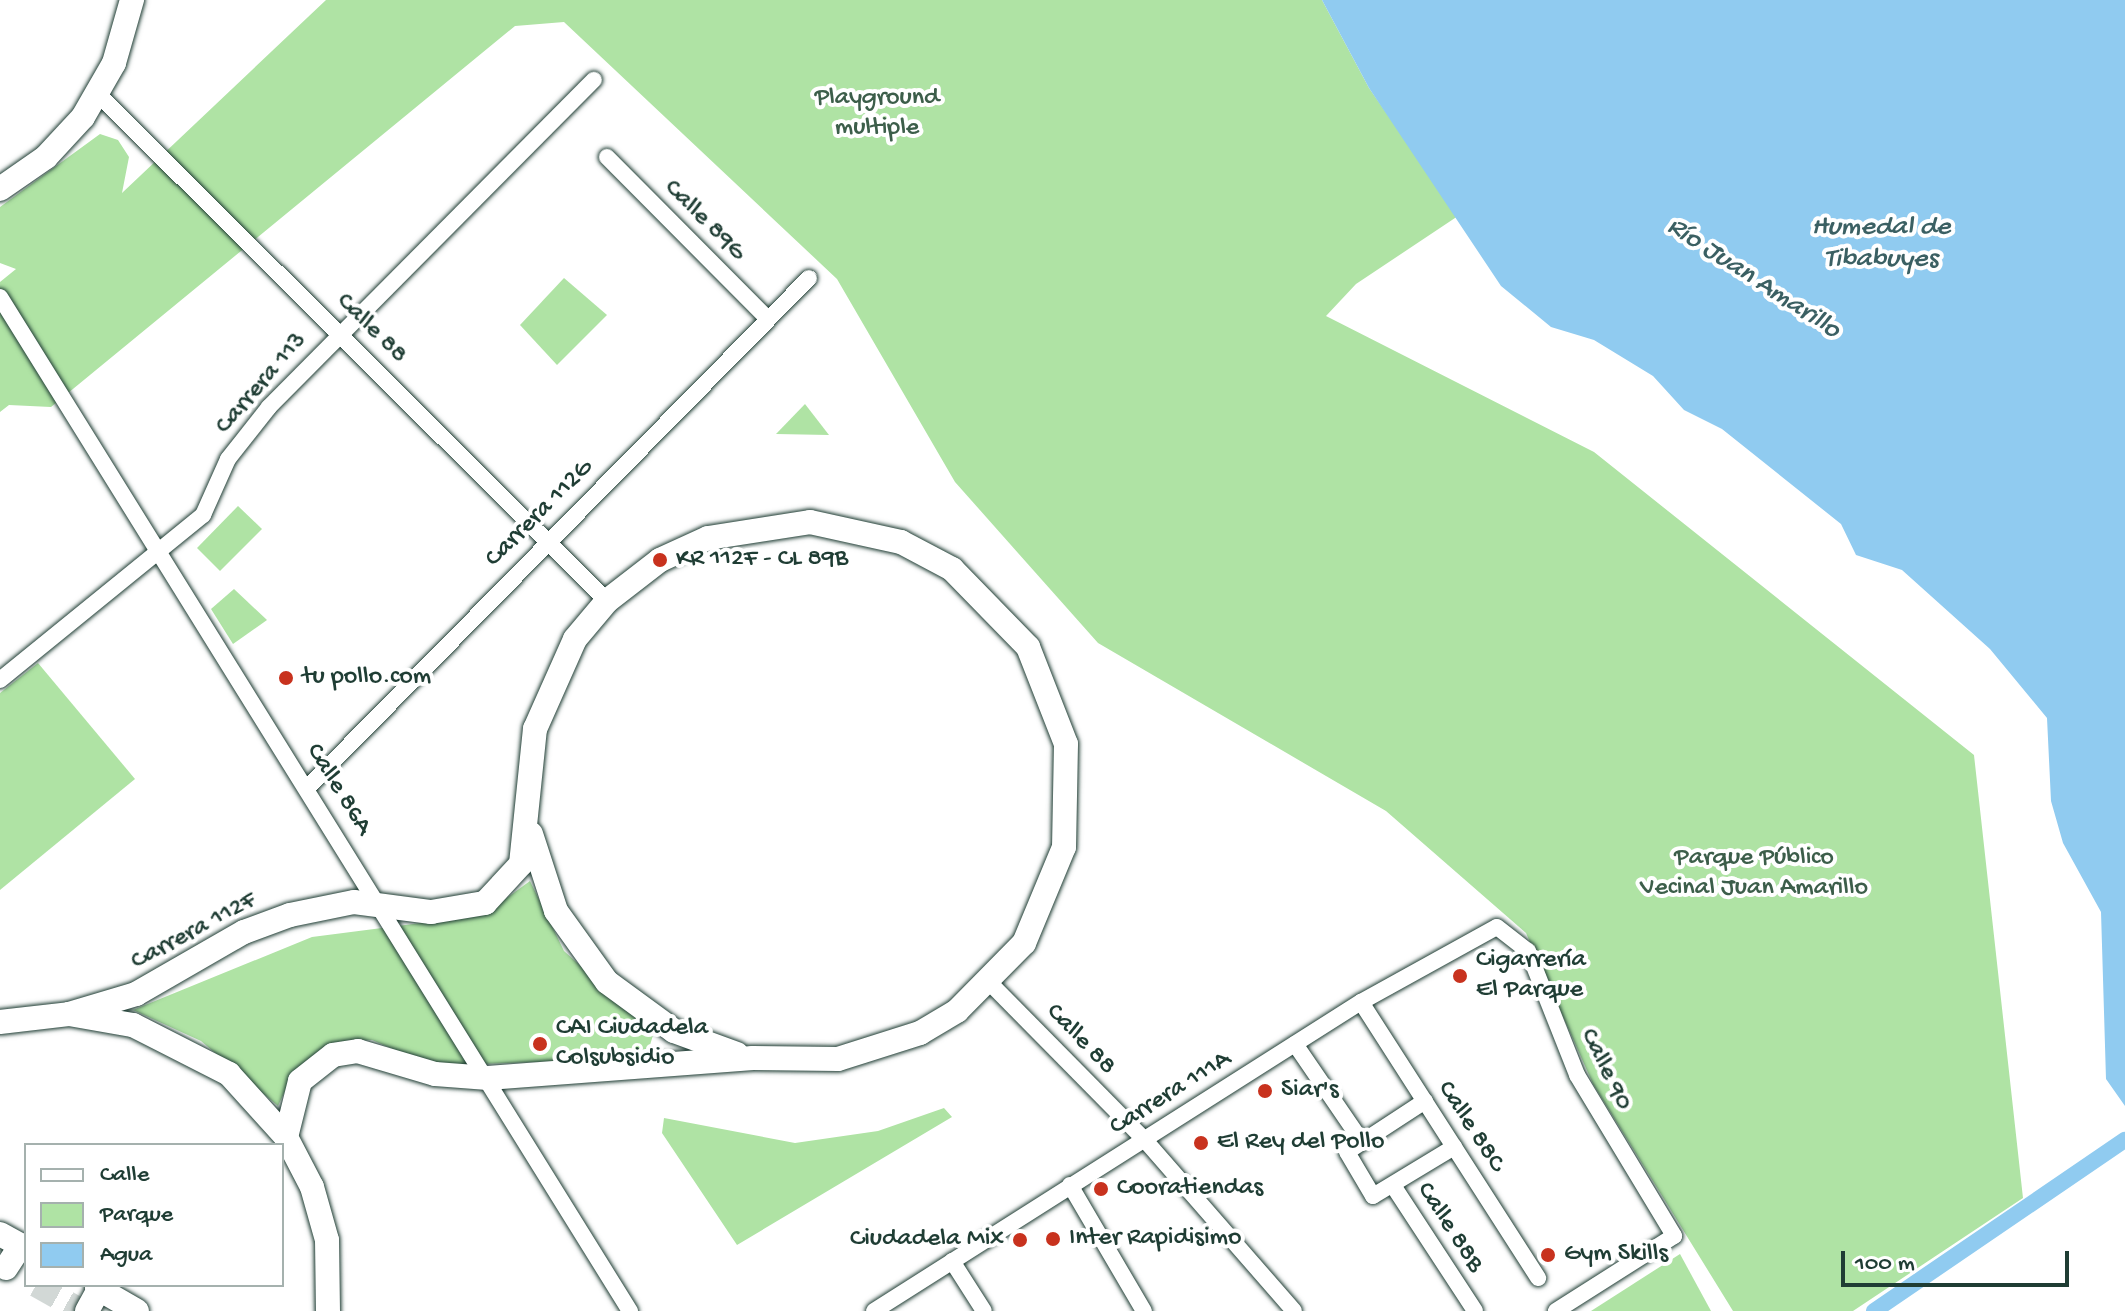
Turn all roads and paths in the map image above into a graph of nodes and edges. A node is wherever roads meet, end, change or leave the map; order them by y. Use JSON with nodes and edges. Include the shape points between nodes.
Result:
{"nodes":[{"id":1,"x":132,"y":0,"type":"edge"},
{"id":2,"x":594,"y":80,"type":"dead end"},
{"id":3,"x":98,"y":94,"type":"junction"},
{"id":4,"x":607,"y":157,"type":"dead end"},
{"id":5,"x":0,"y":189,"type":"edge"},
{"id":6,"x":809,"y":278,"type":"dead end"},
{"id":7,"x":0,"y":297,"type":"edge"},
{"id":8,"x":768,"y":319,"type":"junction"},
{"id":9,"x":341,"y":332,"type":"junction"},
{"id":10,"x":545,"y":541,"type":"junction"},
{"id":11,"x":154,"y":550,"type":"junction"},
{"id":12,"x":607,"y":601,"type":"junction"},
{"id":13,"x":0,"y":680,"type":"edge"},
{"id":14,"x":308,"y":787,"type":"junction"},
{"id":15,"x":530,"y":828,"type":"junction"},
{"id":16,"x":381,"y":905,"type":"junction"},
{"id":17,"x":1497,"y":927,"type":"joint"},
{"id":18,"x":990,"y":983,"type":"junction"},
{"id":19,"x":1361,"y":1002,"type":"junction"},
{"id":20,"x":69,"y":1014,"type":"junction"},
{"id":21,"x":0,"y":1022,"type":"edge"},
{"id":22,"x":1295,"y":1044,"type":"junction"},
{"id":23,"x":753,"y":1058,"type":"junction"},
{"id":24,"x":488,"y":1078,"type":"junction"},
{"id":25,"x":1425,"y":1101,"type":"junction"},
{"id":26,"x":286,"y":1137,"type":"junction"},
{"id":27,"x":1144,"y":1139,"type":"junction"},
{"id":28,"x":1362,"y":1142,"type":"junction"},
{"id":29,"x":1454,"y":1147,"type":"junction"},
{"id":30,"x":1070,"y":1185,"type":"junction"},
{"id":31,"x":1394,"y":1187,"type":"junction"},
{"id":32,"x":15,"y":1242,"type":"edge"},
{"id":33,"x":952,"y":1261,"type":"junction"},
{"id":34,"x":5,"y":1268,"type":"edge"},
{"id":35,"x":1538,"y":1278,"type":"dead end"},
{"id":36,"x":87,"y":1311,"type":"edge"},
{"id":37,"x":137,"y":1311,"type":"edge"},
{"id":38,"x":328,"y":1311,"type":"edge"},
{"id":39,"x":630,"y":1311,"type":"edge"},
{"id":40,"x":874,"y":1311,"type":"edge"},
{"id":41,"x":984,"y":1311,"type":"edge"},
{"id":42,"x":1144,"y":1311,"type":"edge"},
{"id":43,"x":1294,"y":1311,"type":"edge"},
{"id":44,"x":1475,"y":1311,"type":"edge"},
{"id":45,"x":1556,"y":1311,"type":"edge"}],
"edges":[{"from":1,"to":3,"type":"street"},
{"from":2,"to":9,"type":"street","name":"Carrera 113"},
{"from":3,"to":5,"type":"street","via":[[55,148]]},
{"from":3,"to":9,"type":"street","name":"Calle 88"},
{"from":4,"to":8,"type":"street","name":"Calle 89G"},
{"from":6,"to":8,"type":"street","name":"Carrera 112G"},
{"from":7,"to":11,"type":"street","name":"Calle 86A"},
{"from":8,"to":10,"type":"street","name":"Carrera 112G"},
{"from":9,"to":10,"type":"street","name":"Calle 88"},
{"from":9,"to":11,"type":"street","name":"Carrera 113","via":[[244,435],[203,515]]},
{"from":10,"to":12,"type":"street","name":"Calle 88"},
{"from":10,"to":14,"type":"street","name":"Carrera 112G"},
{"from":11,"to":13,"type":"street","name":"Carrera 113"},
{"from":11,"to":14,"type":"street","name":"Calle 86A"},
{"from":12,"to":15,"type":"street","name":"Carrera 112F","via":[[575,639],[543,706],[528,778]]},
{"from":12,"to":18,"type":"street","name":"Carrera 112F","via":[[660,560],[708,538],[810,522],[901,542],[952,569],[996,606],[1051,693],[1070,796],[1049,897]]},
{"from":14,"to":16,"type":"street","name":"Calle 86A"},
{"from":15,"to":16,"type":"street","name":"Carrera 112F","via":[[521,864],[485,903],[431,912]]},
{"from":15,"to":23,"type":"street","via":[[556,911],[607,982],[674,1031]]},
{"from":16,"to":20,"type":"street","name":"Carrera 112F","via":[[326,906],[267,923],[136,994]]},
{"from":16,"to":24,"type":"street","name":"Calle 86A"},
{"from":17,"to":19,"type":"street","name":"Carrera 111A"},
{"from":17,"to":45,"type":"street","name":"Calle 90","via":[[1528,951],[1577,1075],[1674,1236]]},
{"from":18,"to":23,"type":"street","name":"Carrera 112F","via":[[945,1018],[880,1049],[824,1060]]},
{"from":18,"to":27,"type":"street","name":"Calle 88"},
{"from":19,"to":22,"type":"street","name":"Carrera 111A"},
{"from":19,"to":25,"type":"street","name":"Calle 88C"},
{"from":20,"to":21,"type":"street"},
{"from":20,"to":26,"type":"street","via":[[133,1025],[194,1050],[229,1074]]},
{"from":22,"to":27,"type":"street","name":"Carrera 111A"},
{"from":22,"to":28,"type":"street"},
{"from":23,"to":24,"type":"street"},
{"from":24,"to":26,"type":"street","via":[[435,1074],[358,1051],[333,1055],[300,1081]]},
{"from":24,"to":39,"type":"street","name":"Calle 86A"},
{"from":25,"to":28,"type":"street"},
{"from":25,"to":29,"type":"street","name":"Calle 88C"},
{"from":26,"to":38,"type":"street","via":[[327,1240]]},
{"from":27,"to":30,"type":"street","name":"Carrera 111A"},
{"from":27,"to":43,"type":"street","name":"Calle 88"},
{"from":28,"to":31,"type":"street","name":"Calle 88B","via":[[1347,1152],[1373,1196]]},
{"from":29,"to":31,"type":"street"},
{"from":29,"to":35,"type":"street","name":"Calle 88C"},
{"from":30,"to":33,"type":"street","name":"Carrera 111A"},
{"from":30,"to":42,"type":"street"},
{"from":31,"to":44,"type":"street","name":"Calle 88B"},
{"from":32,"to":34,"type":"street"},
{"from":33,"to":40,"type":"street","name":"Carrera 111A"},
{"from":33,"to":41,"type":"street"},
{"from":36,"to":37,"type":"street","via":[[98,1289]]}]}
